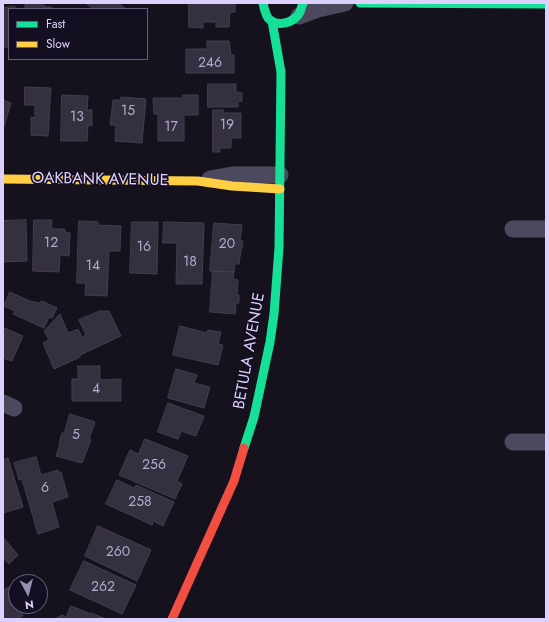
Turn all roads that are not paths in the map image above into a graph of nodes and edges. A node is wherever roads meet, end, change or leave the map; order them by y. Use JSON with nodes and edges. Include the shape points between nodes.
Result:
{"nodes":[{"id":1,"x":263,"y":3,"type":"edge"},
{"id":2,"x":345,"y":3,"type":"edge"},
{"id":3,"x":360,"y":3,"type":"edge"},
{"id":4,"x":528,"y":4,"type":"edge"},
{"id":5,"x":546,"y":4,"type":"edge"},
{"id":6,"x":297,"y":17,"type":"edge"},
{"id":7,"x":272,"y":21,"type":"junction"},
{"id":8,"x":286,"y":50,"type":"dead end"},
{"id":9,"x":281,"y":72,"type":"junction"},
{"id":10,"x":3,"y":178,"type":"edge"},
{"id":11,"x":198,"y":181,"type":"joint"},
{"id":12,"x":280,"y":182,"type":"junction"},
{"id":13,"x":513,"y":229,"type":"dead end"},
{"id":14,"x":546,"y":229,"type":"edge"},
{"id":15,"x":513,"y":442,"type":"dead end"},
{"id":16,"x":546,"y":442,"type":"edge"},
{"id":17,"x":172,"y":619,"type":"edge"}],
"edges":[{"from":1,"to":7,"type":"street","name":"BETULA AVENUE","via":[[264,12]]},
{"from":2,"to":6,"type":"street"},
{"from":3,"to":4,"type":"street"},
{"from":4,"to":5,"type":"street"},
{"from":6,"to":7,"type":"street","via":[[283,24]]},
{"from":7,"to":9,"type":"street","name":"BETULA AVENUE"},
{"from":8,"to":9,"type":"street","name":"BETULA AVENUE"},
{"from":9,"to":12,"type":"street","name":"BETULA AVENUE"},
{"from":10,"to":11,"type":"street","name":"OAKBANK AVENUE"},
{"from":11,"to":12,"type":"street","name":"OAKBANK AVENUE","via":[[232,175]]},
{"from":12,"to":17,"type":"street","name":"BETULA AVENUE","via":[[274,314],[263,381],[234,481]]},
{"from":13,"to":14,"type":"street"},
{"from":15,"to":16,"type":"street"}]}
